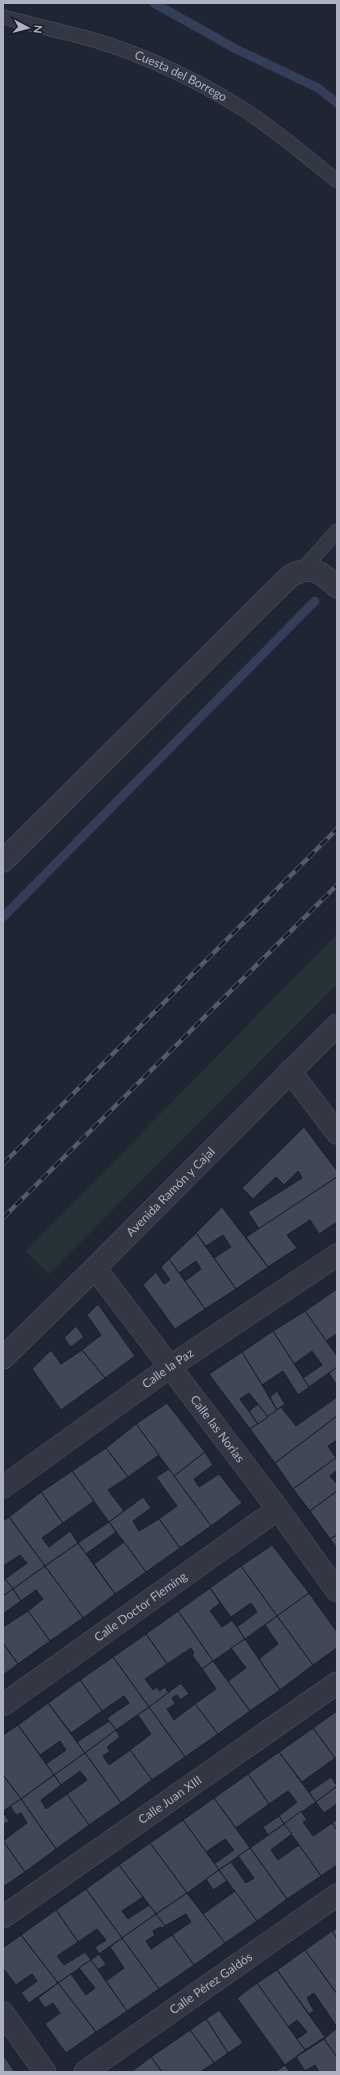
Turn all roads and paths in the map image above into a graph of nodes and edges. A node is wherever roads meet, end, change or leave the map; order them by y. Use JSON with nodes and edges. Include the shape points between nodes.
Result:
{"nodes":[{"id":1,"x":3,"y":17,"type":"edge"},
{"id":2,"x":337,"y":181,"type":"edge"},
{"id":3,"x":337,"y":531,"type":"edge"},
{"id":4,"x":304,"y":569,"type":"junction"},
{"id":5,"x":337,"y":587,"type":"edge"},
{"id":6,"x":3,"y":861,"type":"edge"},
{"id":7,"x":337,"y":1025,"type":"edge"},
{"id":8,"x":290,"y":1072,"type":"junction"},
{"id":9,"x":337,"y":1133,"type":"edge"},
{"id":10,"x":337,"y":1255,"type":"edge"},
{"id":11,"x":95,"y":1268,"type":"junction"},
{"id":12,"x":3,"y":1358,"type":"edge"},
{"id":13,"x":171,"y":1366,"type":"junction"},
{"id":14,"x":3,"y":1487,"type":"edge"},
{"id":15,"x":278,"y":1509,"type":"junction"},
{"id":16,"x":337,"y":1591,"type":"edge"},
{"id":17,"x":337,"y":1683,"type":"edge"},
{"id":18,"x":3,"y":1705,"type":"edge"},
{"id":19,"x":337,"y":1895,"type":"edge"},
{"id":20,"x":3,"y":1918,"type":"edge"},
{"id":21,"x":3,"y":2013,"type":"edge"},
{"id":22,"x":45,"y":2072,"type":"edge"},
{"id":23,"x":85,"y":2072,"type":"edge"}],
"edges":[{"from":1,"to":2,"type":"lane","name":"Cuesta del Borrego","via":[[95,41],[145,59],[199,84],[249,113],[288,140]]},
{"from":3,"to":4,"type":"lane"},
{"from":4,"to":5,"type":"street","via":[[320,572]]},
{"from":4,"to":6,"type":"street","via":[[290,576]]},
{"from":7,"to":8,"type":"street","name":"Avenida Ramón y Cajal"},
{"from":8,"to":9,"type":"street"},
{"from":8,"to":11,"type":"street","name":"Avenida Ramón y Cajal"},
{"from":10,"to":13,"type":"street","name":"Calle la Paz"},
{"from":11,"to":12,"type":"street","name":"Avenida Ramón y Cajal"},
{"from":11,"to":13,"type":"street","name":"Calle las Norias"},
{"from":13,"to":14,"type":"street","name":"Calle la Paz"},
{"from":13,"to":15,"type":"street","name":"Calle las Norias"},
{"from":15,"to":16,"type":"street","name":"Calle las Norias"},
{"from":15,"to":18,"type":"street","name":"Calle Doctor Fleming"},
{"from":17,"to":20,"type":"street","name":"Calle Juan XIII"},
{"from":19,"to":23,"type":"street","name":"Calle Pérez Galdós"},
{"from":21,"to":22,"type":"street"}]}
